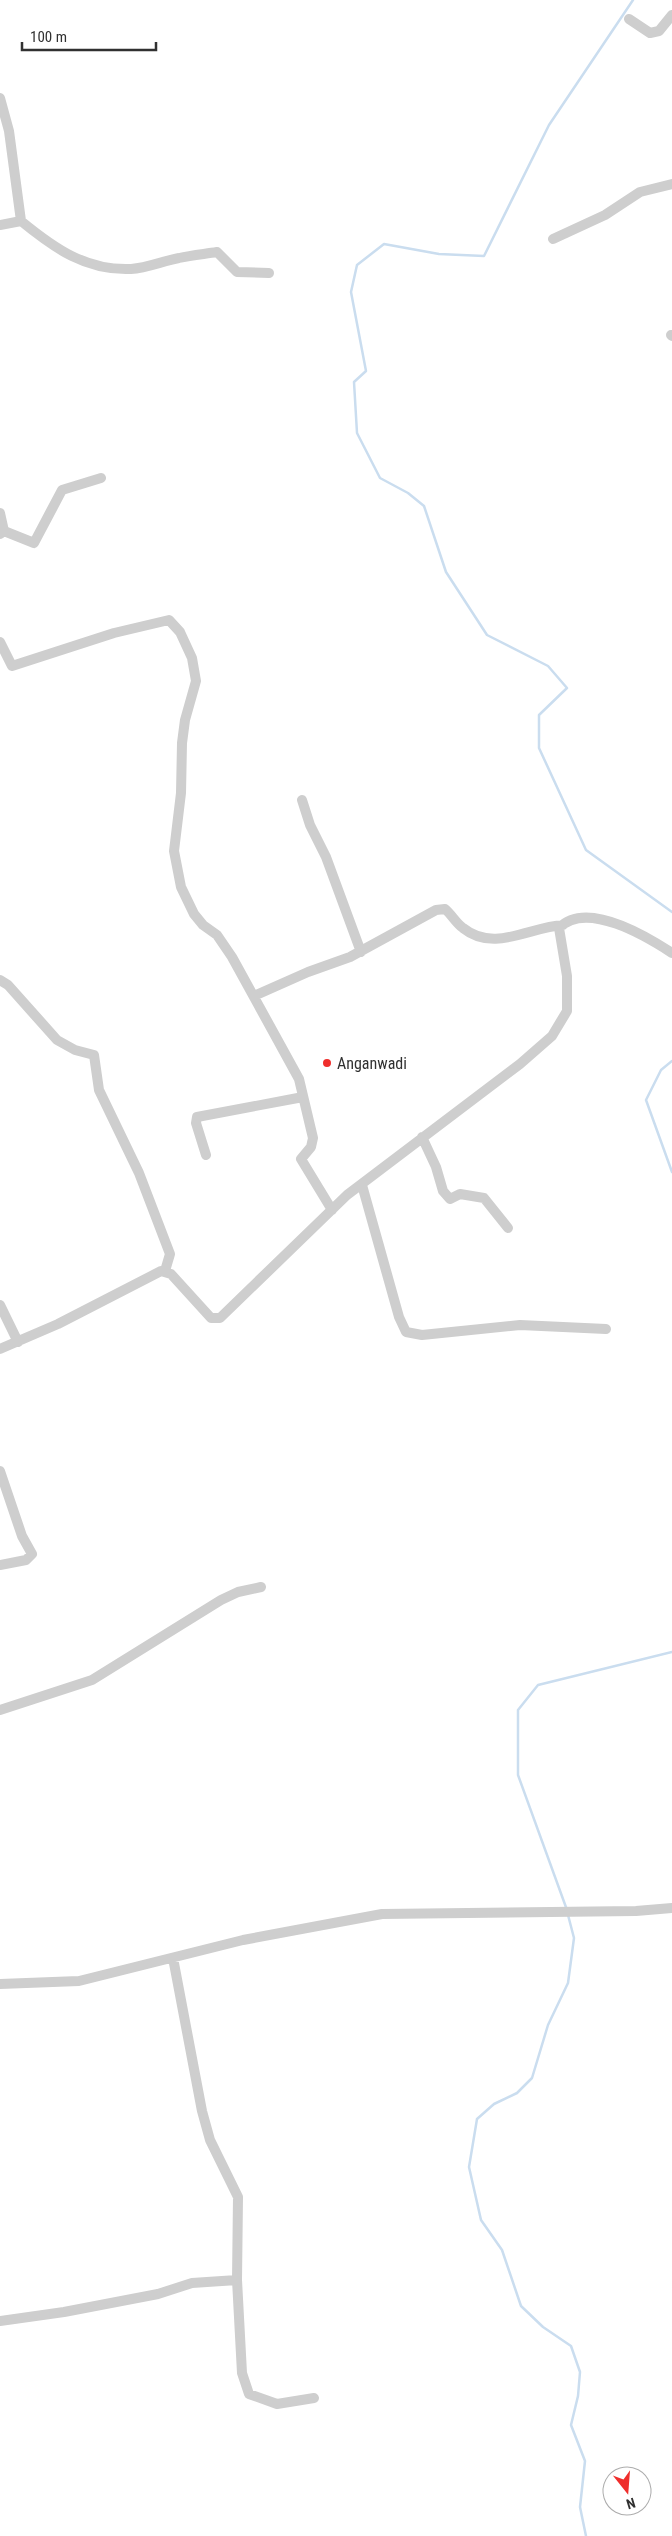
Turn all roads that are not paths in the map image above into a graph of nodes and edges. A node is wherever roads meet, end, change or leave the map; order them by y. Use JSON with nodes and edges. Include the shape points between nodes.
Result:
{"nodes":[{"id":1,"x":672,"y":15,"type":"edge"},
{"id":2,"x":628,"y":19,"type":"dead end"},
{"id":3,"x":0,"y":98,"type":"edge"},
{"id":4,"x":672,"y":184,"type":"edge"},
{"id":5,"x":21,"y":221,"type":"junction"},
{"id":6,"x":0,"y":225,"type":"edge"},
{"id":7,"x":554,"y":239,"type":"dead end"},
{"id":8,"x":269,"y":273,"type":"dead end"},
{"id":9,"x":101,"y":478,"type":"dead end"},
{"id":10,"x":0,"y":513,"type":"edge"},
{"id":11,"x":2,"y":532,"type":"edge"},
{"id":12,"x":0,"y":642,"type":"edge"},
{"id":13,"x":302,"y":800,"type":"dead end"},
{"id":14,"x":563,"y":925,"type":"junction"},
{"id":15,"x":361,"y":952,"type":"junction"},
{"id":16,"x":672,"y":953,"type":"edge"},
{"id":17,"x":0,"y":980,"type":"edge"},
{"id":18,"x":254,"y":996,"type":"junction"},
{"id":19,"x":303,"y":1097,"type":"junction"},
{"id":20,"x":422,"y":1137,"type":"junction"},
{"id":21,"x":206,"y":1155,"type":"dead end"},
{"id":22,"x":362,"y":1185,"type":"junction"},
{"id":23,"x":332,"y":1210,"type":"junction"},
{"id":24,"x":508,"y":1228,"type":"dead end"},
{"id":25,"x":165,"y":1271,"type":"junction"},
{"id":26,"x":0,"y":1305,"type":"edge"},
{"id":27,"x":606,"y":1329,"type":"dead end"},
{"id":28,"x":18,"y":1342,"type":"junction"},
{"id":29,"x":0,"y":1350,"type":"edge"},
{"id":30,"x":0,"y":1471,"type":"edge"},
{"id":31,"x":0,"y":1565,"type":"edge"},
{"id":32,"x":261,"y":1587,"type":"dead end"},
{"id":33,"x":0,"y":1710,"type":"edge"},
{"id":34,"x":672,"y":1908,"type":"edge"},
{"id":35,"x":173,"y":1958,"type":"junction"},
{"id":36,"x":0,"y":1984,"type":"edge"},
{"id":37,"x":237,"y":2280,"type":"junction"},
{"id":38,"x":0,"y":2321,"type":"edge"},
{"id":39,"x":314,"y":2398,"type":"dead end"}],
"edges":[{"from":1,"to":2,"type":"street","via":[[659,31],[650,33]]},
{"from":3,"to":5,"type":"street","via":[[9,131]]},
{"from":4,"to":7,"type":"street","via":[[640,192],[605,215]]},
{"from":5,"to":6,"type":"street"},
{"from":5,"to":8,"type":"street","via":[[57,249],[102,268],[132,269],[217,252],[237,272]]},
{"from":9,"to":11,"type":"street","via":[[62,490],[34,543]]},
{"from":10,"to":11,"type":"street"},
{"from":12,"to":18,"type":"street","via":[[12,666],[114,633],[168,620],[180,632],[192,658],[196,681],[182,743],[181,792],[174,851],[181,888],[194,914],[217,935]]},
{"from":13,"to":15,"type":"street"},
{"from":14,"to":15,"type":"street","via":[[489,940],[462,928],[445,909],[436,910]]},
{"from":14,"to":16,"type":"street","via":[[573,918],[593,918],[644,934]]},
{"from":14,"to":20,"type":"street","via":[[560,942],[567,976],[567,1011],[552,1036]]},
{"from":15,"to":18,"type":"street"},
{"from":17,"to":25,"type":"street","via":[[57,1040],[75,1050],[94,1055],[99,1090],[139,1173],[170,1254]]},
{"from":18,"to":19,"type":"street","via":[[299,1079]]},
{"from":19,"to":21,"type":"street","via":[[197,1117],[196,1124]]},
{"from":19,"to":23,"type":"street","via":[[313,1138],[311,1147],[301,1159]]},
{"from":20,"to":22,"type":"street"},
{"from":20,"to":24,"type":"street","via":[[443,1192],[450,1199],[460,1194],[484,1198]]},
{"from":22,"to":23,"type":"street"},
{"from":22,"to":27,"type":"street","via":[[406,1332],[422,1335],[520,1325]]},
{"from":23,"to":25,"type":"street","via":[[220,1318],[211,1318]]},
{"from":25,"to":28,"type":"street","via":[[159,1271]]},
{"from":26,"to":28,"type":"street"},
{"from":28,"to":29,"type":"street"},
{"from":30,"to":31,"type":"street","via":[[22,1536],[32,1554],[26,1560]]},
{"from":32,"to":33,"type":"street","via":[[221,1600],[92,1680]]},
{"from":34,"to":35,"type":"street","via":[[382,1914],[243,1940]]},
{"from":35,"to":36,"type":"street","via":[[79,1981]]},
{"from":35,"to":37,"type":"street","via":[[202,2111],[210,2140],[238,2197]]},
{"from":37,"to":38,"type":"street","via":[[192,2284],[158,2294]]},
{"from":37,"to":39,"type":"street","via":[[242,2373],[249,2394],[277,2404]]}]}
